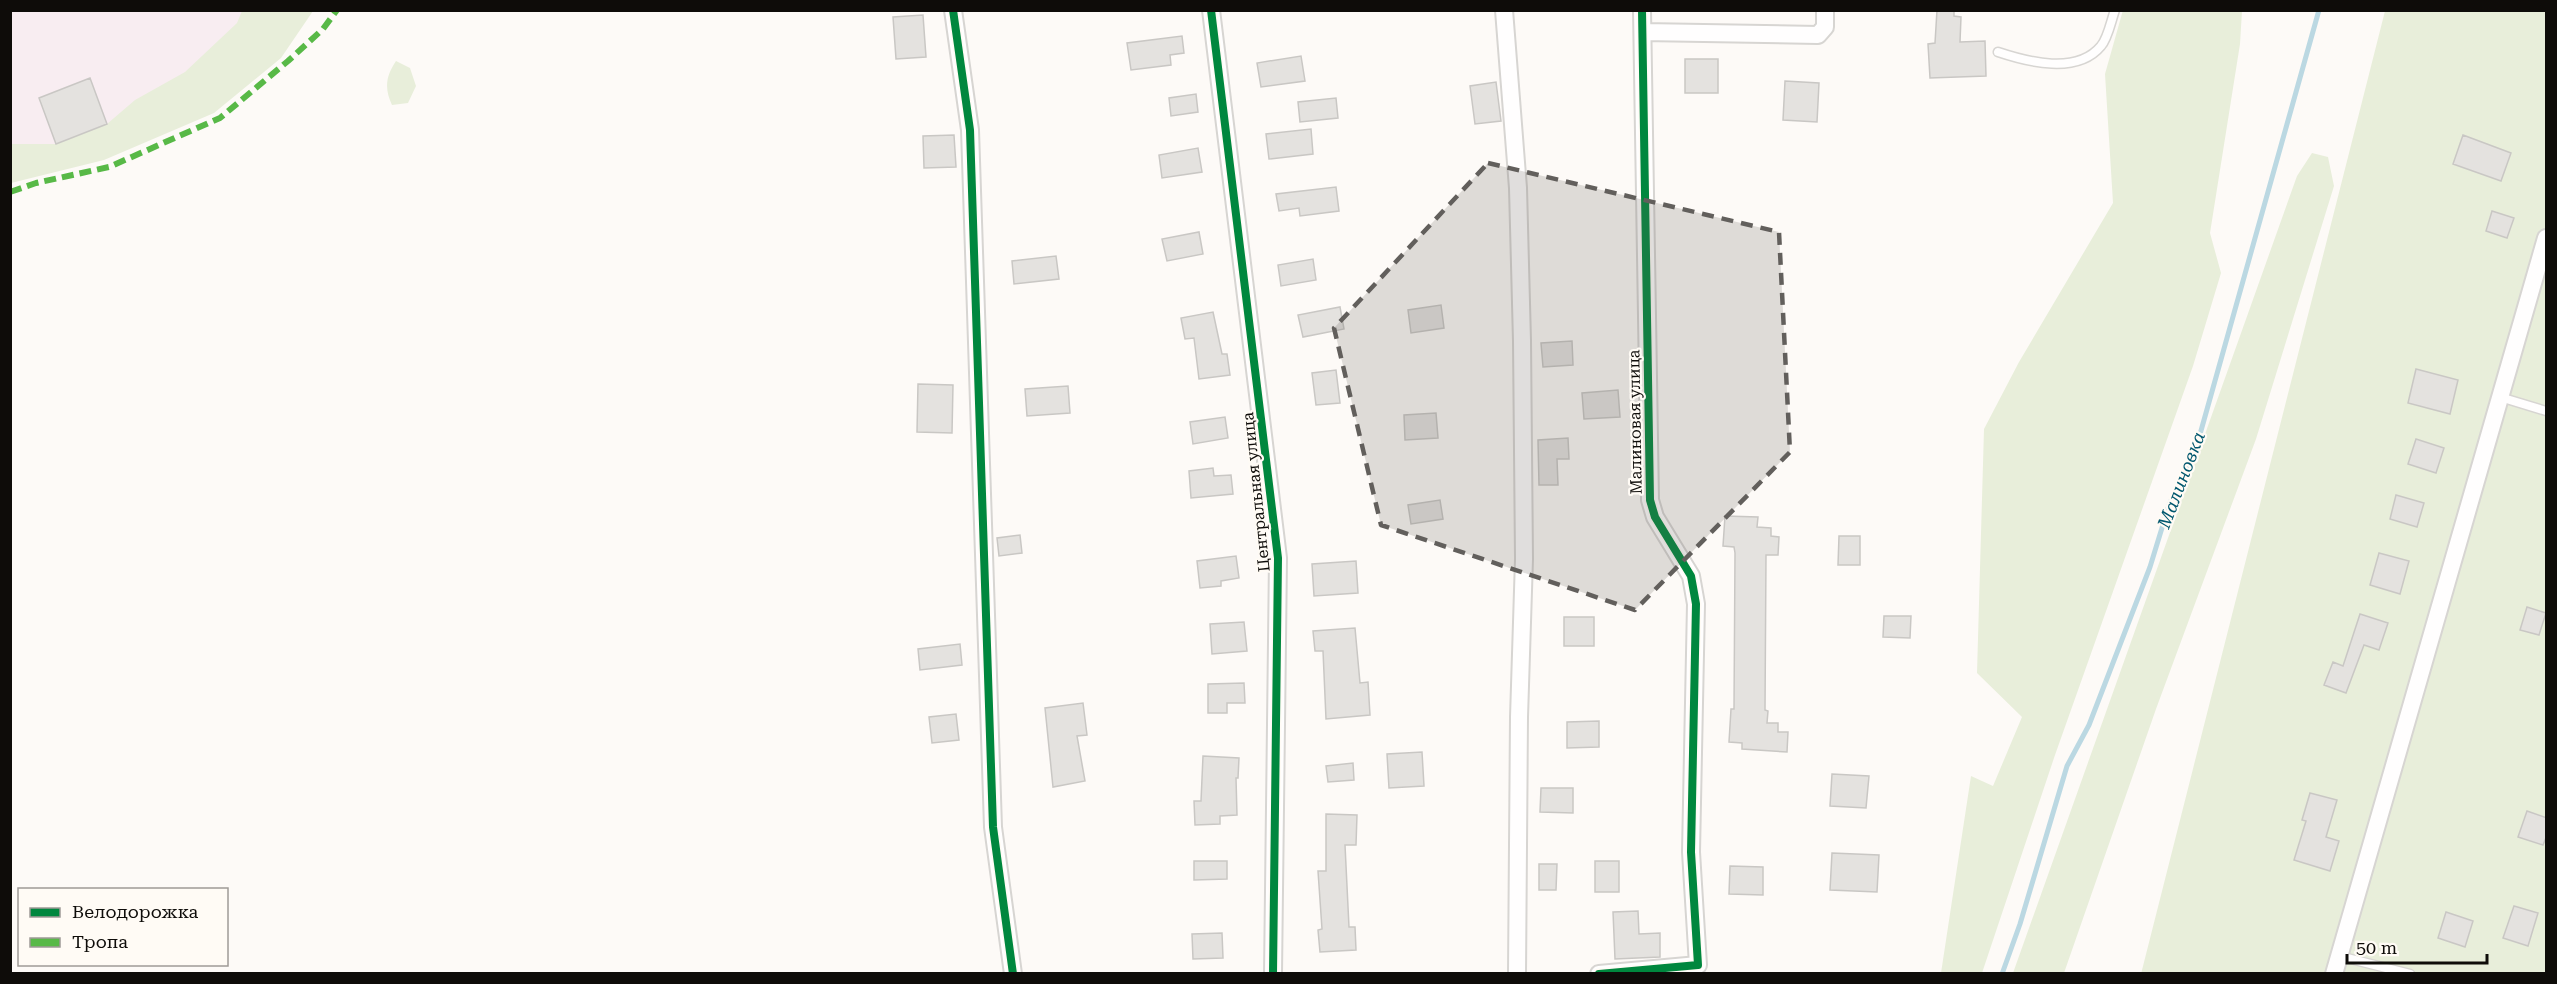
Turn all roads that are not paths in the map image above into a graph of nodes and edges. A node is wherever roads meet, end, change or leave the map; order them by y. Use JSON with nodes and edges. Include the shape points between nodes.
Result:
{"nodes":[{"id":1,"x":953,"y":10,"type":"edge"},
{"id":2,"x":1211,"y":10,"type":"edge"},
{"id":3,"x":1504,"y":10,"type":"edge"},
{"id":4,"x":1642,"y":10,"type":"edge"},
{"id":5,"x":1825,"y":10,"type":"edge"},
{"id":6,"x":2115,"y":10,"type":"edge"},
{"id":7,"x":1643,"y":32,"type":"junction"},
{"id":8,"x":1998,"y":52,"type":"dead end"},
{"id":9,"x":2547,"y":238,"type":"edge"},
{"id":10,"x":2500,"y":397,"type":"junction"},
{"id":11,"x":2547,"y":411,"type":"edge"},
{"id":12,"x":2339,"y":956,"type":"junction"},
{"id":13,"x":1669,"y":970,"type":"edge"},
{"id":14,"x":1013,"y":974,"type":"edge"},
{"id":15,"x":1273,"y":974,"type":"edge"},
{"id":16,"x":1517,"y":974,"type":"edge"},
{"id":17,"x":1599,"y":974,"type":"edge"},
{"id":18,"x":2334,"y":974,"type":"edge"},
{"id":19,"x":2410,"y":974,"type":"edge"}],
"edges":[{"from":1,"to":14,"type":"street","via":[[970,130],[993,826]]},
{"from":2,"to":15,"type":"street","name":"Центральная улица","via":[[1278,558]]},
{"from":3,"to":16,"type":"street","via":[[1518,188],[1522,341],[1524,559]]},
{"from":4,"to":7,"type":"street","name":"Малиновая улица"},
{"from":5,"to":7,"type":"street","via":[[1825,27],[1818,35]]},
{"from":6,"to":8,"type":"lane","via":[[2102,45],[2085,60],[2024,61]]},
{"from":7,"to":13,"type":"street","name":"Малиновая улица","via":[[1650,500],[1655,517],[1691,576],[1696,604],[1691,852],[1698,965]]},
{"from":9,"to":10,"type":"street"},
{"from":10,"to":11,"type":"lane"},
{"from":10,"to":12,"type":"street"},
{"from":12,"to":18,"type":"street"},
{"from":12,"to":19,"type":"lane"},
{"from":13,"to":17,"type":"street"}]}
